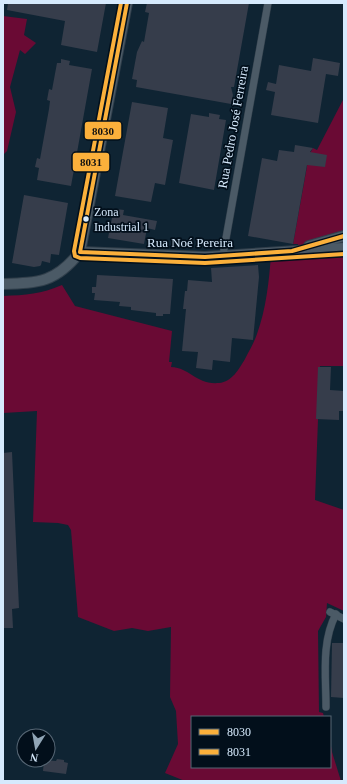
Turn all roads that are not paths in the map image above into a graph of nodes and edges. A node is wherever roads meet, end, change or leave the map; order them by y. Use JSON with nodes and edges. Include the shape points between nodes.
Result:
{"nodes":[{"id":1,"x":127,"y":3,"type":"edge"},
{"id":2,"x":268,"y":3,"type":"edge"},
{"id":3,"x":344,"y":236,"type":"edge"},
{"id":4,"x":344,"y":248,"type":"edge"},
{"id":5,"x":292,"y":251,"type":"junction"},
{"id":6,"x":80,"y":252,"type":"junction"},
{"id":7,"x":223,"y":256,"type":"junction"},
{"id":8,"x":3,"y":284,"type":"edge"},
{"id":9,"x":344,"y":619,"type":"edge"},
{"id":10,"x":326,"y":707,"type":"dead end"}],
"edges":[{"from":1,"to":6,"type":"street"},
{"from":2,"to":7,"type":"street","name":"Rua Pedro José Ferreira"},
{"from":3,"to":5,"type":"street","name":"Rua Noé Pereira"},
{"from":4,"to":5,"type":"street","name":"Rua Noé Pereira"},
{"from":5,"to":7,"type":"street","name":"Rua Noé Pereira"},
{"from":6,"to":7,"type":"street","name":"Rua Noé Pereira","via":[[184,257]]},
{"from":6,"to":8,"type":"street","via":[[69,266],[52,277],[32,283]]},
{"from":9,"to":10,"type":"street","via":[[333,613],[326,645]]}]}
